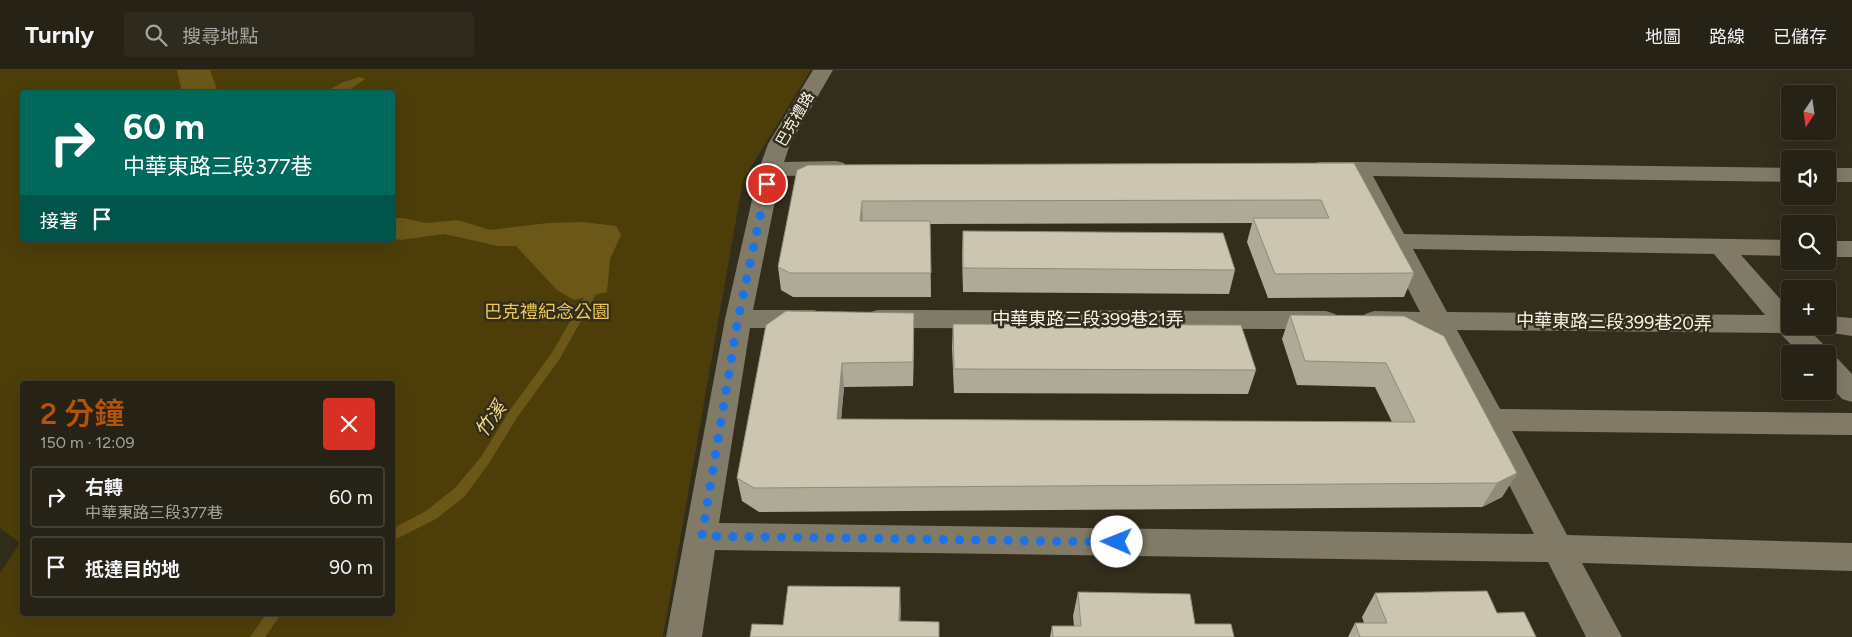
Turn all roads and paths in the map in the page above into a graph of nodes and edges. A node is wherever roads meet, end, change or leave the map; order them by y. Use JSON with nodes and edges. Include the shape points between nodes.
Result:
{"nodes":[{"id":1,"x":823,"y":70,"type":"edge"},
{"id":2,"x":856,"y":168,"type":"edge"},
{"id":3,"x":770,"y":169,"type":"junction"},
{"id":4,"x":1299,"y":169,"type":"edge"},
{"id":5,"x":1358,"y":170,"type":"junction"},
{"id":6,"x":1781,"y":175,"type":"edge"},
{"id":7,"x":1836,"y":175,"type":"edge"},
{"id":8,"x":1852,"y":175,"type":"edge"},
{"id":9,"x":1397,"y":241,"type":"junction"},
{"id":10,"x":1720,"y":246,"type":"junction"},
{"id":11,"x":1781,"y":248,"type":"edge"},
{"id":12,"x":1836,"y":249,"type":"edge"},
{"id":13,"x":1852,"y":249,"type":"edge"},
{"id":14,"x":1781,"y":316,"type":"edge"},
{"id":15,"x":738,"y":319,"type":"junction"},
{"id":16,"x":1438,"y":320,"type":"junction"},
{"id":17,"x":1781,"y":324,"type":"edge"},
{"id":18,"x":1836,"y":325,"type":"edge"},
{"id":19,"x":1852,"y":326,"type":"edge"},
{"id":20,"x":1798,"y":335,"type":"edge"},
{"id":21,"x":1808,"y":345,"type":"edge"},
{"id":22,"x":1836,"y":375,"type":"edge"},
{"id":23,"x":1852,"y":392,"type":"edge"},
{"id":24,"x":1491,"y":420,"type":"junction"},
{"id":25,"x":1852,"y":424,"type":"edge"},
{"id":26,"x":702,"y":536,"type":"junction"},
{"id":27,"x":1556,"y":548,"type":"junction"},
{"id":28,"x":1852,"y":557,"type":"edge"},
{"id":29,"x":684,"y":637,"type":"edge"},
{"id":30,"x":1604,"y":637,"type":"edge"}],
"edges":[{"from":1,"to":3,"type":"street","name":"巴克禮路","via":[[779,144]]},
{"from":2,"to":3,"type":"street"},
{"from":3,"to":15,"type":"street","name":"巴克禮路"},
{"from":4,"to":5,"type":"street"},
{"from":5,"to":6,"type":"street"},
{"from":5,"to":9,"type":"street"},
{"from":7,"to":8,"type":"street"},
{"from":9,"to":10,"type":"street"},
{"from":9,"to":16,"type":"street"},
{"from":10,"to":11,"type":"street"},
{"from":10,"to":14,"type":"street"},
{"from":12,"to":13,"type":"street"},
{"from":15,"to":16,"type":"street","name":"中華東路三段399巷21弄"},
{"from":15,"to":26,"type":"street","name":"巴克禮路"},
{"from":16,"to":17,"type":"street","name":"中華東路三段399巷20弄"},
{"from":16,"to":24,"type":"street"},
{"from":18,"to":19,"type":"street"},
{"from":20,"to":21,"type":"street"},
{"from":22,"to":23,"type":"street"},
{"from":24,"to":25,"type":"street"},
{"from":24,"to":27,"type":"street"},
{"from":26,"to":27,"type":"street"},
{"from":26,"to":29,"type":"street","name":"巴克禮路"},
{"from":27,"to":28,"type":"street"},
{"from":27,"to":30,"type":"street"}]}
